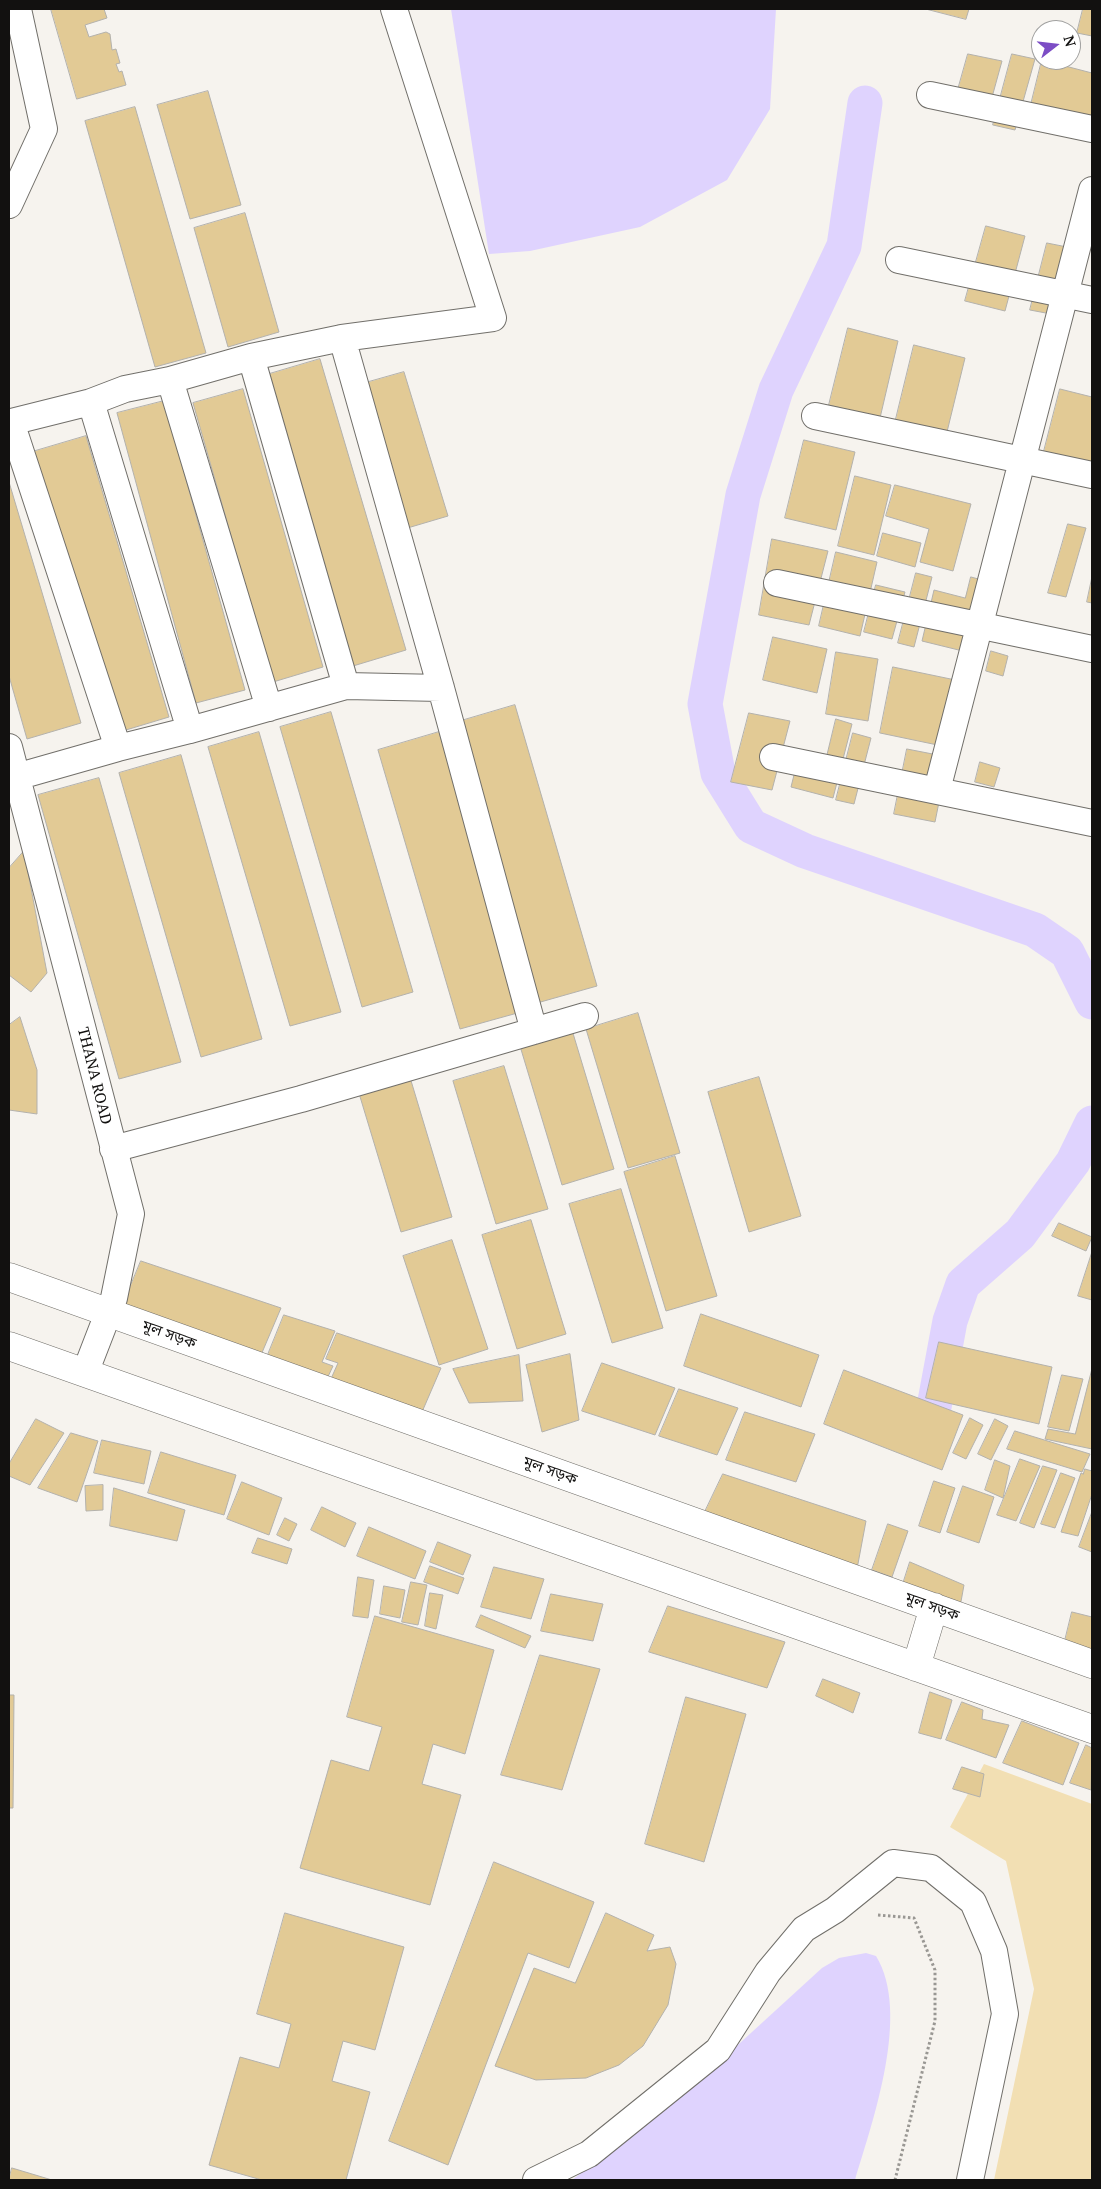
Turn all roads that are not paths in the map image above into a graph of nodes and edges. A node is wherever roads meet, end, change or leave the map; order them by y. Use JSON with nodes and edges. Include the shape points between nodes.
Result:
{"nodes":[{"id":1,"x":18,"y":9,"type":"edge"},
{"id":2,"x":394,"y":9,"type":"edge"},
{"id":3,"x":930,"y":95,"type":"dead end"},
{"id":4,"x":1092,"y":129,"type":"edge"},
{"id":5,"x":1092,"y":190,"type":"edge"},
{"id":6,"x":9,"y":205,"type":"edge"},
{"id":7,"x":899,"y":260,"type":"dead end"},
{"id":8,"x":1065,"y":295,"type":"junction"},
{"id":9,"x":1092,"y":300,"type":"edge"},
{"id":10,"x":342,"y":338,"type":"junction"},
{"id":11,"x":251,"y":357,"type":"junction"},
{"id":12,"x":170,"y":380,"type":"junction"},
{"id":13,"x":91,"y":402,"type":"junction"},
{"id":14,"x":814,"y":416,"type":"dead end"},
{"id":15,"x":10,"y":423,"type":"edge"},
{"id":16,"x":1022,"y":460,"type":"junction"},
{"id":17,"x":1092,"y":475,"type":"edge"},
{"id":18,"x":776,"y":582,"type":"dead end"},
{"id":19,"x":980,"y":626,"type":"junction"},
{"id":20,"x":1092,"y":649,"type":"edge"},
{"id":21,"x":346,"y":686,"type":"junction"},
{"id":22,"x":441,"y":688,"type":"junction"},
{"id":23,"x":269,"y":708,"type":"junction"},
{"id":24,"x":190,"y":730,"type":"junction"},
{"id":25,"x":9,"y":747,"type":"edge"},
{"id":26,"x":118,"y":748,"type":"junction"},
{"id":27,"x":774,"y":757,"type":"dead end"},
{"id":28,"x":13,"y":777,"type":"edge"},
{"id":29,"x":937,"y":790,"type":"junction"},
{"id":30,"x":1092,"y":823,"type":"edge"},
{"id":31,"x":584,"y":1016,"type":"dead end"},
{"id":32,"x":534,"y":1030,"type":"junction"},
{"id":33,"x":113,"y":1149,"type":"junction"},
{"id":34,"x":9,"y":1277,"type":"edge"},
{"id":35,"x":108,"y":1313,"type":"junction"},
{"id":36,"x":9,"y":1346,"type":"edge"},
{"id":37,"x":85,"y":1374,"type":"junction"},
{"id":38,"x":934,"y":1607,"type":"junction"},
{"id":39,"x":1092,"y":1664,"type":"edge"},
{"id":40,"x":916,"y":1667,"type":"junction"},
{"id":41,"x":1092,"y":1729,"type":"edge"},
{"id":42,"x":536,"y":2180,"type":"edge"},
{"id":43,"x":970,"y":2180,"type":"edge"}],
"edges":[{"from":1,"to":6,"type":"street","via":[[44,129]]},
{"from":2,"to":10,"type":"street","via":[[493,318]]},
{"from":3,"to":4,"type":"street"},
{"from":5,"to":8,"type":"street"},
{"from":7,"to":8,"type":"street"},
{"from":8,"to":9,"type":"street"},
{"from":8,"to":16,"type":"street"},
{"from":10,"to":11,"type":"street"},
{"from":10,"to":22,"type":"street"},
{"from":11,"to":12,"type":"street"},
{"from":11,"to":21,"type":"street"},
{"from":12,"to":13,"type":"street","via":[[125,389]]},
{"from":12,"to":23,"type":"street"},
{"from":13,"to":15,"type":"street"},
{"from":13,"to":24,"type":"street"},
{"from":14,"to":16,"type":"street"},
{"from":15,"to":26,"type":"street"},
{"from":16,"to":17,"type":"street"},
{"from":16,"to":19,"type":"street"},
{"from":18,"to":19,"type":"street"},
{"from":19,"to":20,"type":"street"},
{"from":19,"to":29,"type":"street"},
{"from":21,"to":22,"type":"street"},
{"from":21,"to":23,"type":"street"},
{"from":22,"to":32,"type":"street"},
{"from":23,"to":24,"type":"street"},
{"from":24,"to":26,"type":"street"},
{"from":25,"to":28,"type":"street","name":"THANA ROAD"},
{"from":26,"to":28,"type":"street"},
{"from":27,"to":29,"type":"street"},
{"from":28,"to":33,"type":"street","name":"THANA ROAD"},
{"from":29,"to":30,"type":"street"},
{"from":31,"to":32,"type":"street"},
{"from":32,"to":33,"type":"street"},
{"from":33,"to":35,"type":"street","name":"THANA ROAD","via":[[131,1214]]},
{"from":34,"to":35,"type":"street","name":"মূল সড়ক"},
{"from":35,"to":37,"type":"street","name":"THANA ROAD"},
{"from":35,"to":38,"type":"street","name":"মূল সড়ক"},
{"from":36,"to":37,"type":"street"},
{"from":37,"to":40,"type":"street"},
{"from":38,"to":39,"type":"street","name":"মূল সড়ক"},
{"from":38,"to":40,"type":"street"},
{"from":40,"to":41,"type":"street"},
{"from":42,"to":43,"type":"street","via":[[589,2154],[718,2050],[768,1972],[804,1929],[835,1910],[893,1863],[931,1868],[973,1902],[994,1951],[1005,2014]]}]}
